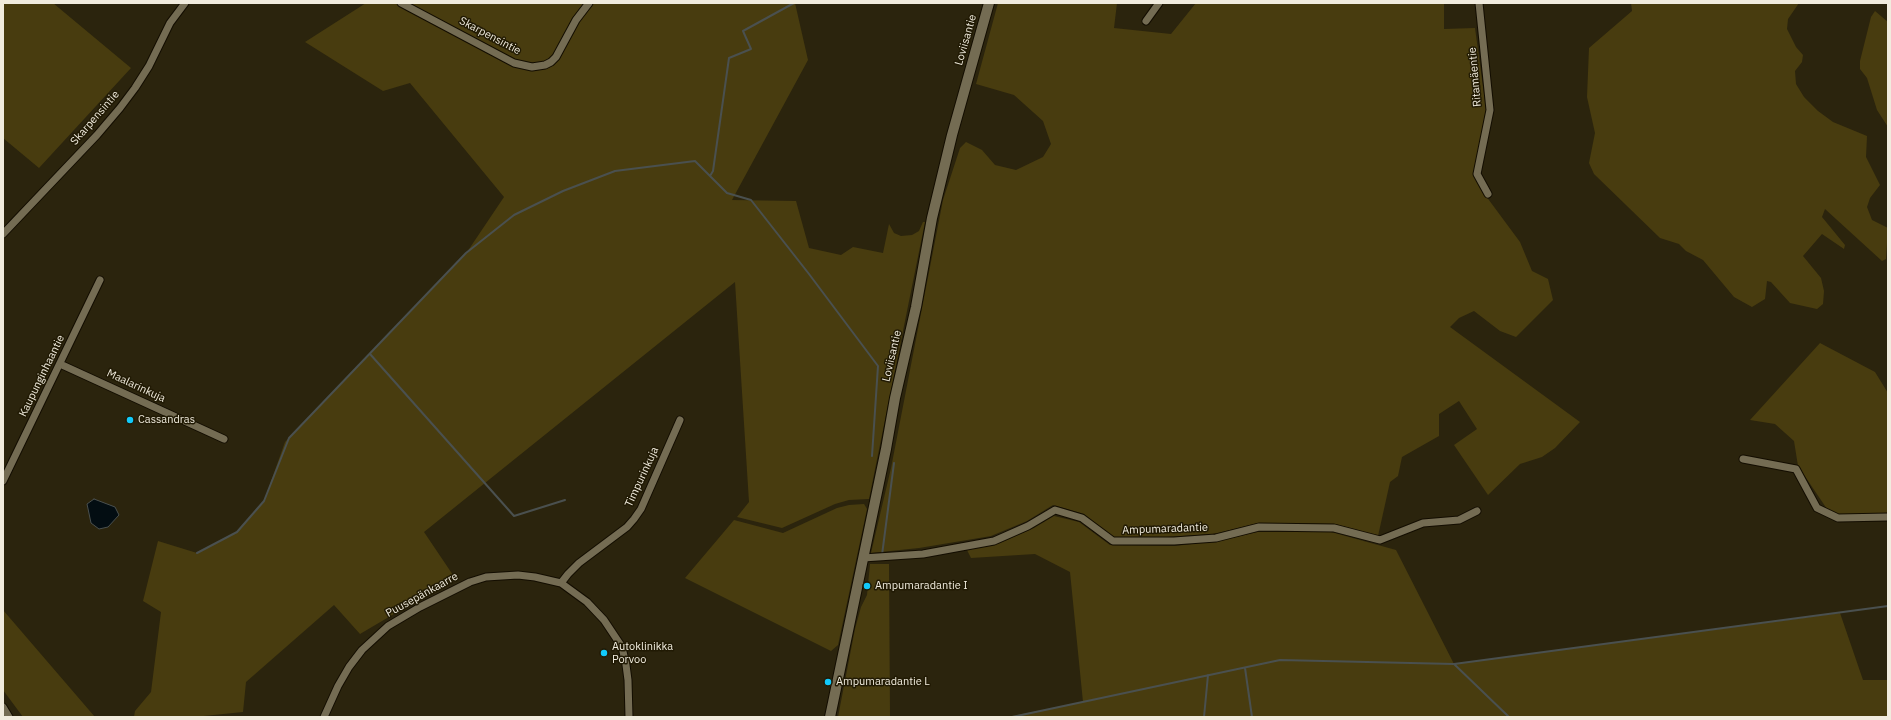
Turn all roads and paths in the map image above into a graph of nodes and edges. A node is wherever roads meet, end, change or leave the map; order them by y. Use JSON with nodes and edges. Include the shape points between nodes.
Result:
{"nodes":[{"id":1,"x":185,"y":3,"type":"edge"},
{"id":2,"x":401,"y":3,"type":"edge"},
{"id":3,"x":589,"y":3,"type":"edge"},
{"id":4,"x":989,"y":3,"type":"edge"},
{"id":5,"x":1159,"y":3,"type":"edge"},
{"id":6,"x":1479,"y":3,"type":"edge"},
{"id":7,"x":1146,"y":21,"type":"dead end"},
{"id":8,"x":1488,"y":194,"type":"dead end"},
{"id":9,"x":3,"y":234,"type":"edge"},
{"id":10,"x":100,"y":280,"type":"dead end"},
{"id":11,"x":60,"y":364,"type":"junction"},
{"id":12,"x":680,"y":420,"type":"dead end"},
{"id":13,"x":224,"y":439,"type":"dead end"},
{"id":14,"x":1743,"y":459,"type":"dead end"},
{"id":15,"x":3,"y":481,"type":"edge"},
{"id":16,"x":1477,"y":511,"type":"dead end"},
{"id":17,"x":1888,"y":517,"type":"edge"},
{"id":18,"x":863,"y":558,"type":"junction"},
{"id":19,"x":561,"y":583,"type":"junction"},
{"id":20,"x":3,"y":708,"type":"edge"},
{"id":21,"x":9,"y":717,"type":"edge"},
{"id":22,"x":324,"y":717,"type":"edge"},
{"id":23,"x":629,"y":717,"type":"edge"},
{"id":24,"x":830,"y":717,"type":"edge"}],
"edges":[{"from":1,"to":9,"type":"street","name":"Skarpensintie","via":[[170,23],[136,88],[97,135]]},
{"from":2,"to":3,"type":"street","name":"Skarpensintie","via":[[514,63],[532,67],[551,62],[556,57],[576,20]]},
{"from":4,"to":18,"type":"main road","name":"Loviisantie","via":[[934,210]]},
{"from":5,"to":7,"type":"street"},
{"from":6,"to":8,"type":"street","name":"Ritamäentie","via":[[1490,110],[1477,174]]},
{"from":10,"to":11,"type":"street","name":"Kaupunginhaantie"},
{"from":11,"to":13,"type":"street","name":"Maalarinkuja"},
{"from":11,"to":15,"type":"street","name":"Kaupunginhaantie"},
{"from":12,"to":19,"type":"street","name":"Timpurinkuja","via":[[641,509],[634,519],[579,563]]},
{"from":14,"to":17,"type":"street","via":[[1796,469],[1817,508],[1838,518]]},
{"from":16,"to":18,"type":"street","name":"Ampumaradantie","via":[[1459,520],[1423,523],[1380,540],[1334,528],[1259,527],[1216,538],[1112,541],[1082,518],[1055,510],[1028,526],[994,541],[924,554]]},
{"from":18,"to":24,"type":"main road","name":"Loviisantie"},
{"from":19,"to":22,"type":"street","name":"Puusepänkaarre","via":[[535,576],[486,577],[452,590],[420,607],[388,626],[362,650],[338,686]]},
{"from":19,"to":23,"type":"street","name":"Puusepänkaarre","via":[[587,602],[604,620],[622,647],[628,680]]},
{"from":20,"to":21,"type":"street"}]}
